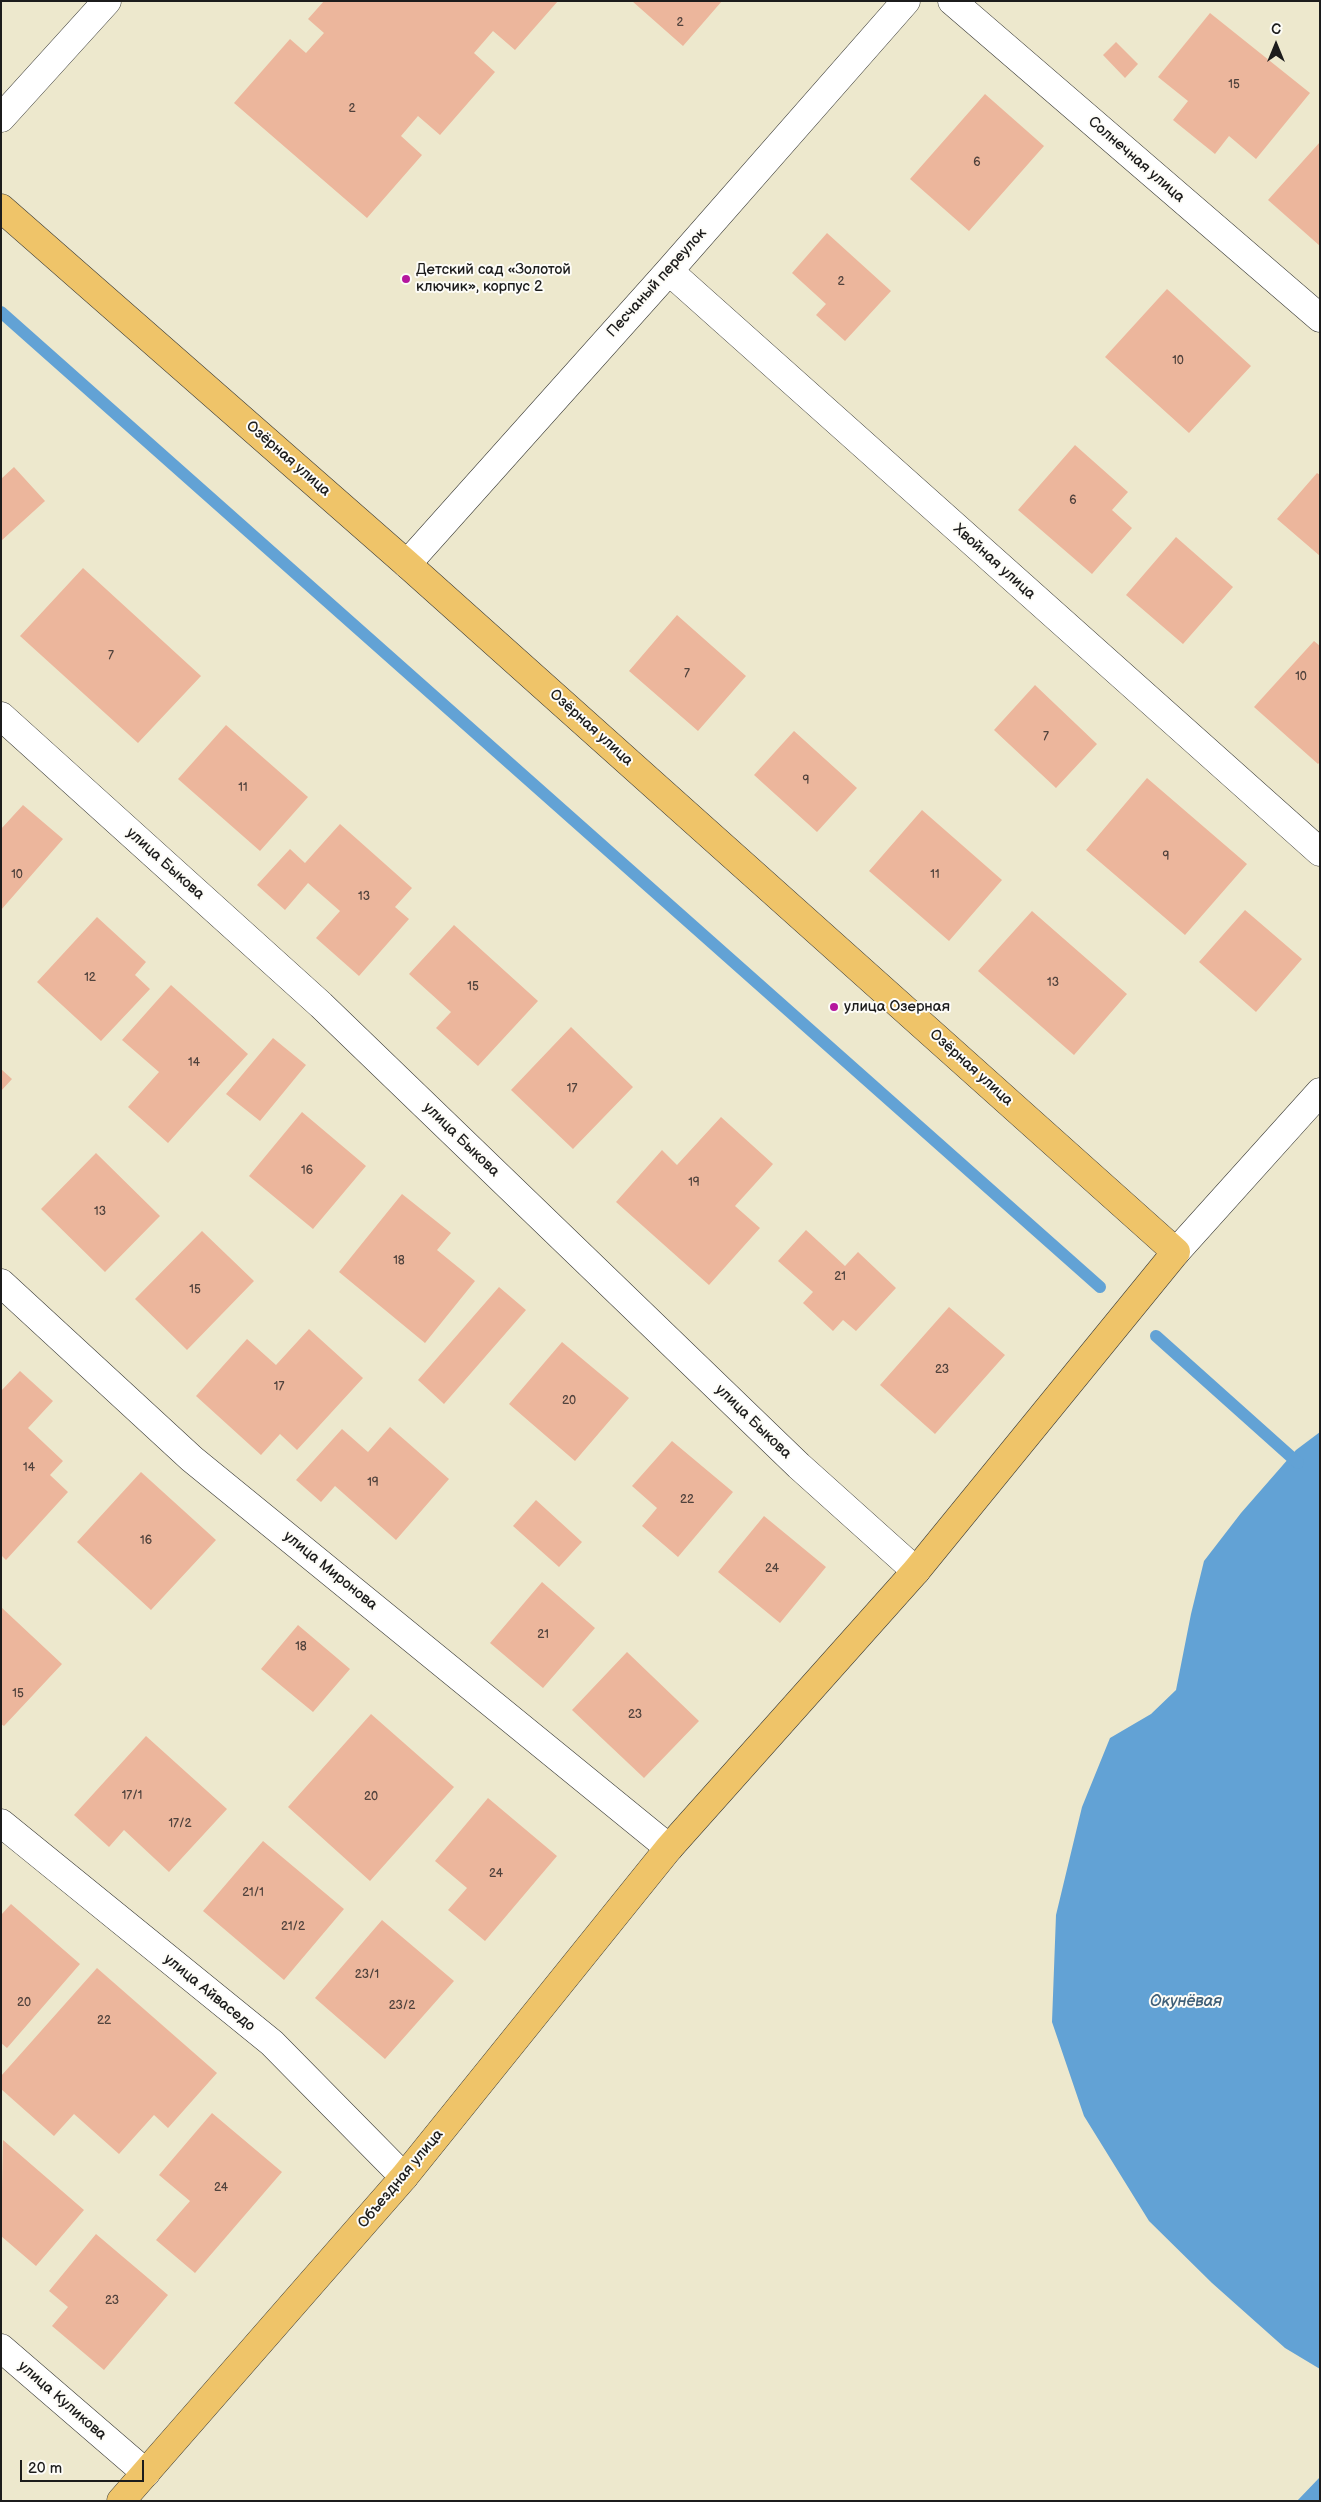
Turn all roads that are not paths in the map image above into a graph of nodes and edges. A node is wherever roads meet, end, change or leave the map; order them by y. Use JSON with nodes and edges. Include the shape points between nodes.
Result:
{"nodes":[{"id":1,"x":107,"y":1,"type":"edge"},
{"id":2,"x":906,"y":1,"type":"edge"},
{"id":3,"x":952,"y":1,"type":"edge"},
{"id":4,"x":1,"y":118,"type":"edge"},
{"id":5,"x":1,"y":208,"type":"edge"},
{"id":6,"x":669,"y":271,"type":"junction"},
{"id":7,"x":1320,"y":318,"type":"edge"},
{"id":8,"x":407,"y":564,"type":"junction"},
{"id":9,"x":1,"y":716,"type":"edge"},
{"id":10,"x":1320,"y":852,"type":"edge"},
{"id":11,"x":1320,"y":1092,"type":"edge"},
{"id":12,"x":1176,"y":1252,"type":"junction"},
{"id":13,"x":1,"y":1282,"type":"edge"},
{"id":14,"x":916,"y":1571,"type":"junction"},
{"id":15,"x":1,"y":1823,"type":"edge"},
{"id":16,"x":669,"y":1848,"type":"junction"},
{"id":17,"x":404,"y":2177,"type":"junction"},
{"id":18,"x":1,"y":2348,"type":"edge"},
{"id":19,"x":146,"y":2473,"type":"junction"},
{"id":20,"x":121,"y":2501,"type":"edge"}],
"edges":[{"from":1,"to":4,"type":"street"},
{"from":2,"to":6,"type":"street","name":"Песчаный переулок"},
{"from":3,"to":7,"type":"street","name":"Солнечная улица"},
{"from":5,"to":8,"type":"main road","name":"Озёрная улица"},
{"from":6,"to":8,"type":"street","name":"Песчаный переулок"},
{"from":6,"to":10,"type":"street","name":"Хвойная улица"},
{"from":8,"to":12,"type":"main road","name":"Озёрная улица"},
{"from":9,"to":14,"type":"street","name":"улица Быкова","via":[[321,1005],[799,1466]]},
{"from":11,"to":12,"type":"street"},
{"from":12,"to":14,"type":"main road","name":"Объездная улица"},
{"from":13,"to":16,"type":"street","name":"улица Миронова","via":[[192,1458]]},
{"from":14,"to":16,"type":"main road","name":"Объездная улица"},
{"from":15,"to":17,"type":"street","name":"улица Айваседо","via":[[272,2043]]},
{"from":16,"to":17,"type":"main road","name":"Объездная улица"},
{"from":17,"to":19,"type":"main road","name":"Объездная улица"},
{"from":18,"to":19,"type":"street","name":"улица Куликова"},
{"from":19,"to":20,"type":"main road","name":"Объездная улица"}]}
